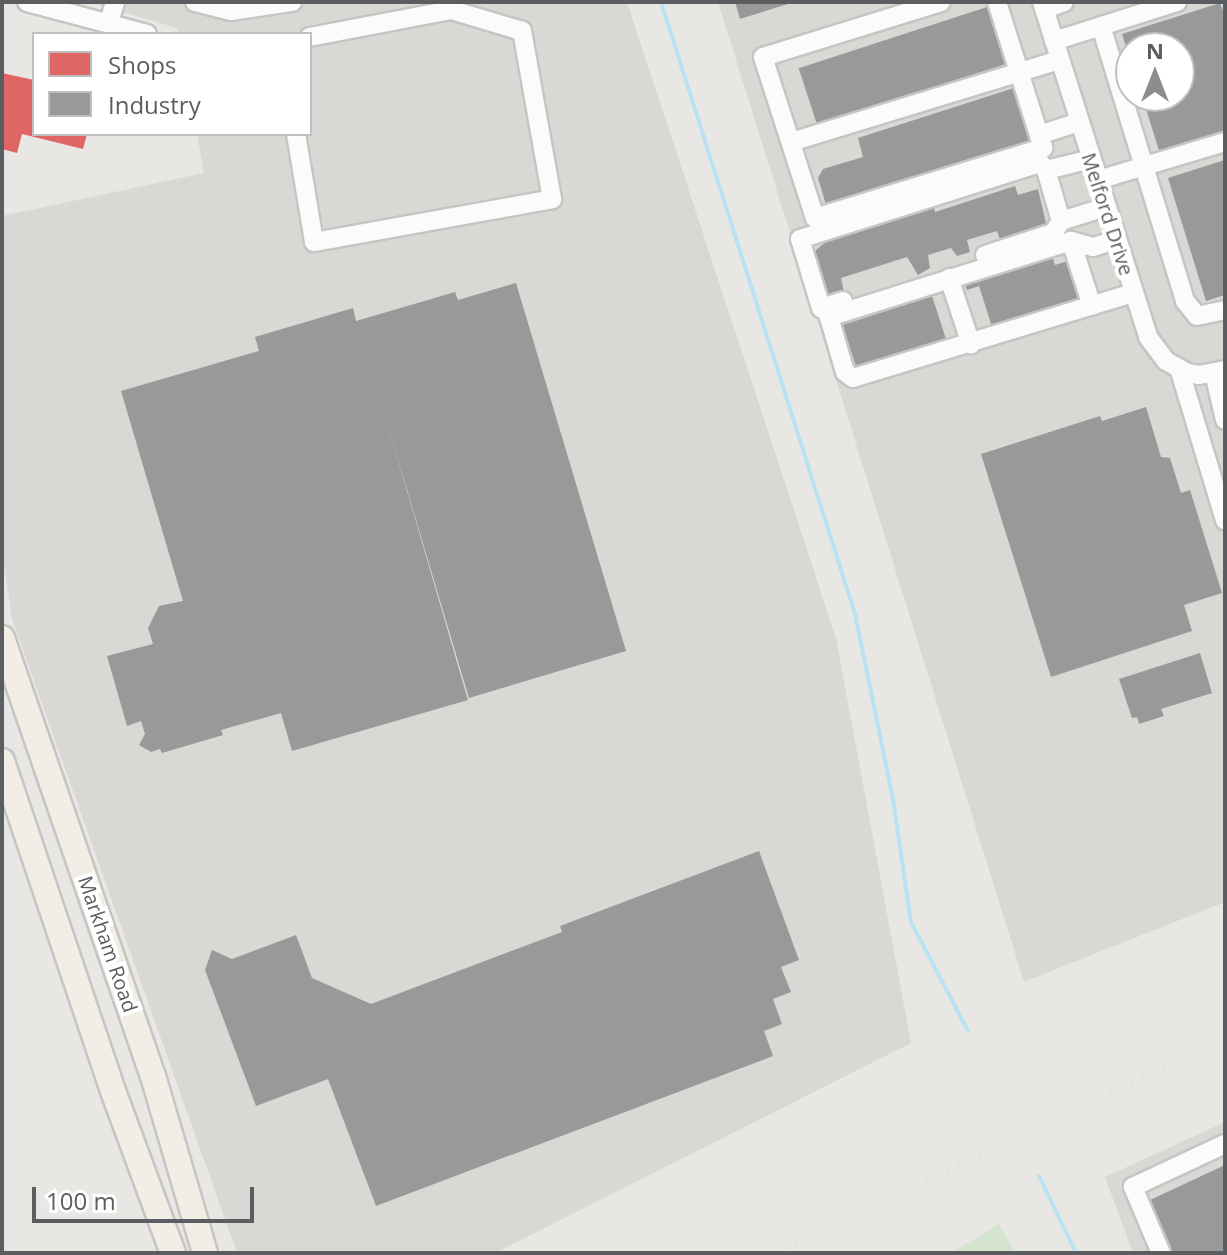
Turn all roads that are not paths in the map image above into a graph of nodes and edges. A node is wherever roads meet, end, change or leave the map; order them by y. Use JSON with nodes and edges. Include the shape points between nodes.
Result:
{"nodes":[{"id":1,"x":27,"y":2,"type":"edge"},
{"id":2,"x":115,"y":2,"type":"edge"},
{"id":3,"x":195,"y":2,"type":"edge"},
{"id":4,"x":292,"y":2,"type":"edge"},
{"id":5,"x":941,"y":2,"type":"edge"},
{"id":6,"x":997,"y":2,"type":"edge"},
{"id":7,"x":1064,"y":2,"type":"edge"},
{"id":8,"x":1177,"y":2,"type":"edge"},
{"id":9,"x":1043,"y":5,"type":"edge"},
{"id":10,"x":109,"y":22,"type":"junction"},
{"id":11,"x":1101,"y":26,"type":"junction"},
{"id":12,"x":141,"y":32,"type":"edge"},
{"id":13,"x":312,"y":37,"type":"edge"},
{"id":14,"x":1054,"y":41,"type":"junction"},
{"id":15,"x":1060,"y":60,"type":"junction"},
{"id":16,"x":1019,"y":72,"type":"junction"},
{"id":17,"x":1079,"y":122,"type":"junction"},
{"id":18,"x":1039,"y":135,"type":"junction"},
{"id":19,"x":296,"y":136,"type":"edge"},
{"id":20,"x":791,"y":142,"type":"junction"},
{"id":21,"x":1225,"y":142,"type":"edge"},
{"id":22,"x":1091,"y":159,"type":"junction"},
{"id":23,"x":1144,"y":167,"type":"junction"},
{"id":24,"x":1046,"y":170,"type":"junction"},
{"id":25,"x":1098,"y":180,"type":"junction"},
{"id":26,"x":1106,"y":207,"type":"junction"},
{"id":27,"x":1061,"y":221,"type":"junction"},
{"id":28,"x":1116,"y":240,"type":"junction"},
{"id":29,"x":1071,"y":241,"type":"junction"},
{"id":30,"x":949,"y":278,"type":"junction"},
{"id":31,"x":1133,"y":293,"type":"junction"},
{"id":32,"x":1092,"y":306,"type":"junction"},
{"id":33,"x":1225,"y":310,"type":"edge"},
{"id":34,"x":971,"y":344,"type":"junction"},
{"id":35,"x":1179,"y":368,"type":"junction"},
{"id":36,"x":1220,"y":372,"type":"edge"},
{"id":37,"x":1225,"y":420,"type":"edge"},
{"id":38,"x":1225,"y":520,"type":"edge"},
{"id":39,"x":2,"y":638,"type":"edge"},
{"id":40,"x":2,"y":761,"type":"edge"},
{"id":41,"x":1225,"y":1144,"type":"edge"},
{"id":42,"x":173,"y":1253,"type":"edge"},
{"id":43,"x":205,"y":1253,"type":"edge"},
{"id":44,"x":1161,"y":1253,"type":"edge"}],
"edges":[{"from":1,"to":10,"type":"street"},
{"from":2,"to":10,"type":"street"},
{"from":3,"to":4,"type":"street","via":[[231,11]]},
{"from":5,"to":20,"type":"street","via":[[763,57]]},
{"from":6,"to":16,"type":"street"},
{"from":7,"to":9,"type":"street"},
{"from":8,"to":11,"type":"street"},
{"from":9,"to":14,"type":"street","name":"Melford Drive"},
{"from":10,"to":12,"type":"street"},
{"from":11,"to":14,"type":"street"},
{"from":11,"to":23,"type":"street"},
{"from":13,"to":19,"type":"street","via":[[451,10],[522,31],[552,199],[314,242]]},
{"from":14,"to":15,"type":"street","name":"Melford Drive"},
{"from":15,"to":16,"type":"street"},
{"from":15,"to":17,"type":"street","name":"Melford Drive"},
{"from":16,"to":18,"type":"street"},
{"from":16,"to":20,"type":"street"},
{"from":17,"to":18,"type":"street"},
{"from":17,"to":22,"type":"street","name":"Melford Drive"},
{"from":18,"to":20,"type":"street","via":[[1043,148],[815,218]]},
{"from":21,"to":23,"type":"street"},
{"from":22,"to":24,"type":"street"},
{"from":22,"to":25,"type":"street","name":"Melford Drive"},
{"from":23,"to":25,"type":"street"},
{"from":23,"to":33,"type":"street","via":[[1190,311],[1207,316]]},
{"from":24,"to":27,"type":"street"},
{"from":24,"to":27,"type":"street","via":[[1040,163],[800,239],[821,308],[1053,233]]},
{"from":25,"to":26,"type":"street","name":"Melford Drive"},
{"from":26,"to":27,"type":"street"},
{"from":26,"to":28,"type":"street","name":"Melford Drive"},
{"from":28,"to":29,"type":"street","via":[[1093,247]]},
{"from":28,"to":31,"type":"street","name":"Melford Drive"},
{"from":29,"to":30,"type":"street"},
{"from":29,"to":32,"type":"street"},
{"from":30,"to":34,"type":"street"},
{"from":30,"to":34,"type":"street","via":[[829,317],[845,372],[853,378]]},
{"from":31,"to":32,"type":"street"},
{"from":31,"to":35,"type":"street","name":"Melford Drive","via":[[1148,337],[1166,361]]},
{"from":32,"to":34,"type":"street"},
{"from":35,"to":36,"type":"street","via":[[1199,375]]},
{"from":35,"to":38,"type":"street"},
{"from":36,"to":37,"type":"street"},
{"from":39,"to":43,"type":"main road","name":"Markham Road","via":[[153,1076]]},
{"from":40,"to":42,"type":"main road","name":"Markham Road"},
{"from":41,"to":44,"type":"street","via":[[1133,1187]]}]}
